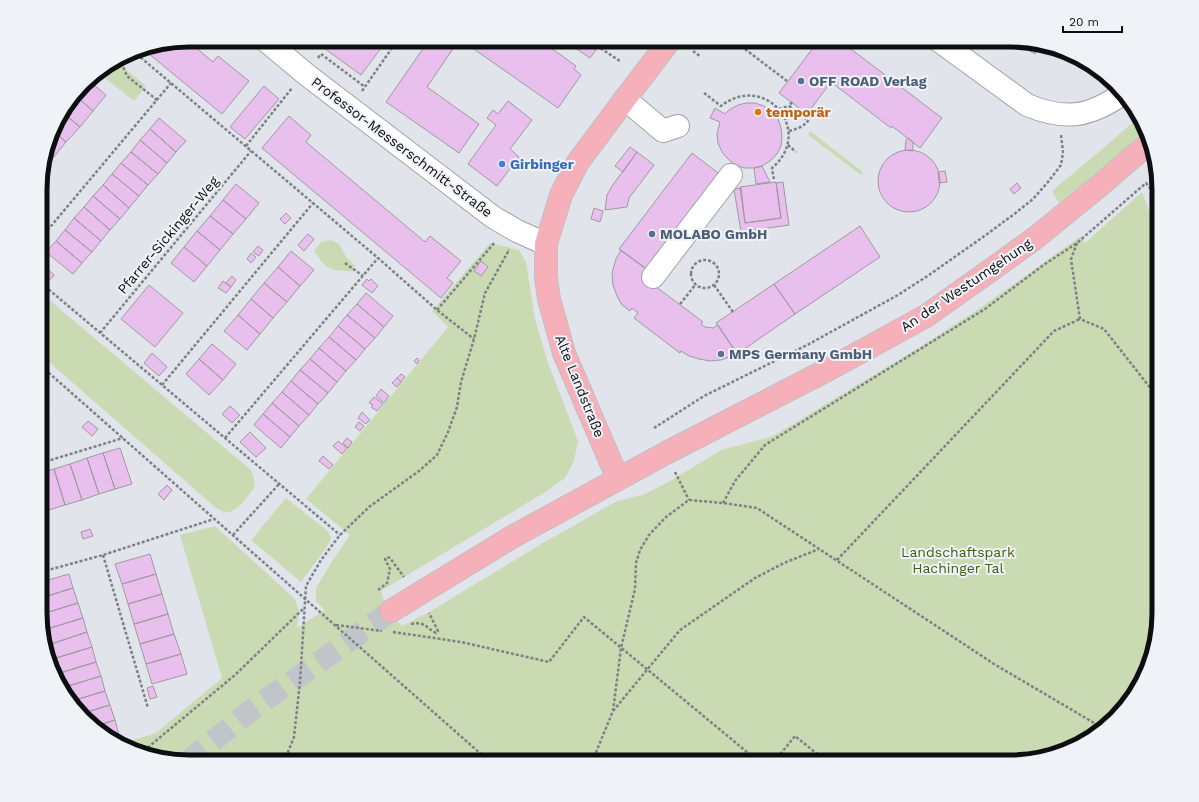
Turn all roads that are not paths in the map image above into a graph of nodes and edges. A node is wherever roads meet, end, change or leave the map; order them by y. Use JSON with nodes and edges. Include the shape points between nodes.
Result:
{"nodes":[{"id":1,"x":274,"y":47,"type":"edge"},
{"id":2,"x":665,"y":47,"type":"edge"},
{"id":3,"x":948,"y":47,"type":"edge"},
{"id":4,"x":1119,"y":98,"type":"edge"},
{"id":5,"x":624,"y":99,"type":"junction"},
{"id":6,"x":678,"y":126,"type":"dead end"},
{"id":7,"x":1145,"y":146,"type":"edge"},
{"id":8,"x":731,"y":175,"type":"dead end"},
{"id":9,"x":546,"y":244,"type":"junction"},
{"id":10,"x":653,"y":277,"type":"dead end"},
{"id":11,"x":618,"y":479,"type":"junction"},
{"id":12,"x":398,"y":619,"type":"tunnel mouth"}],
"edges":[{"from":1,"to":9,"type":"street","name":"Professor-Messerschmitt-Straße","via":[[349,108],[493,217]]},
{"from":2,"to":5,"type":"main road","name":"Alte Landstraße"},
{"from":3,"to":4,"type":"street","via":[[1027,105],[1043,111],[1079,114],[1097,110]]},
{"from":5,"to":6,"type":"street","via":[[663,131]]},
{"from":5,"to":9,"type":"main road","name":"Alte Landstraße","via":[[578,162],[561,195]]},
{"from":7,"to":11,"type":"main road","name":"An der Westumgehung","via":[[1034,239],[926,316]]},
{"from":8,"to":10,"type":"street"},
{"from":9,"to":11,"type":"main road","name":"Alte Landstraße","via":[[549,299],[564,353]]},
{"from":11,"to":12,"type":"main road","name":"An der Westumgehung","via":[[512,537]]}]}
